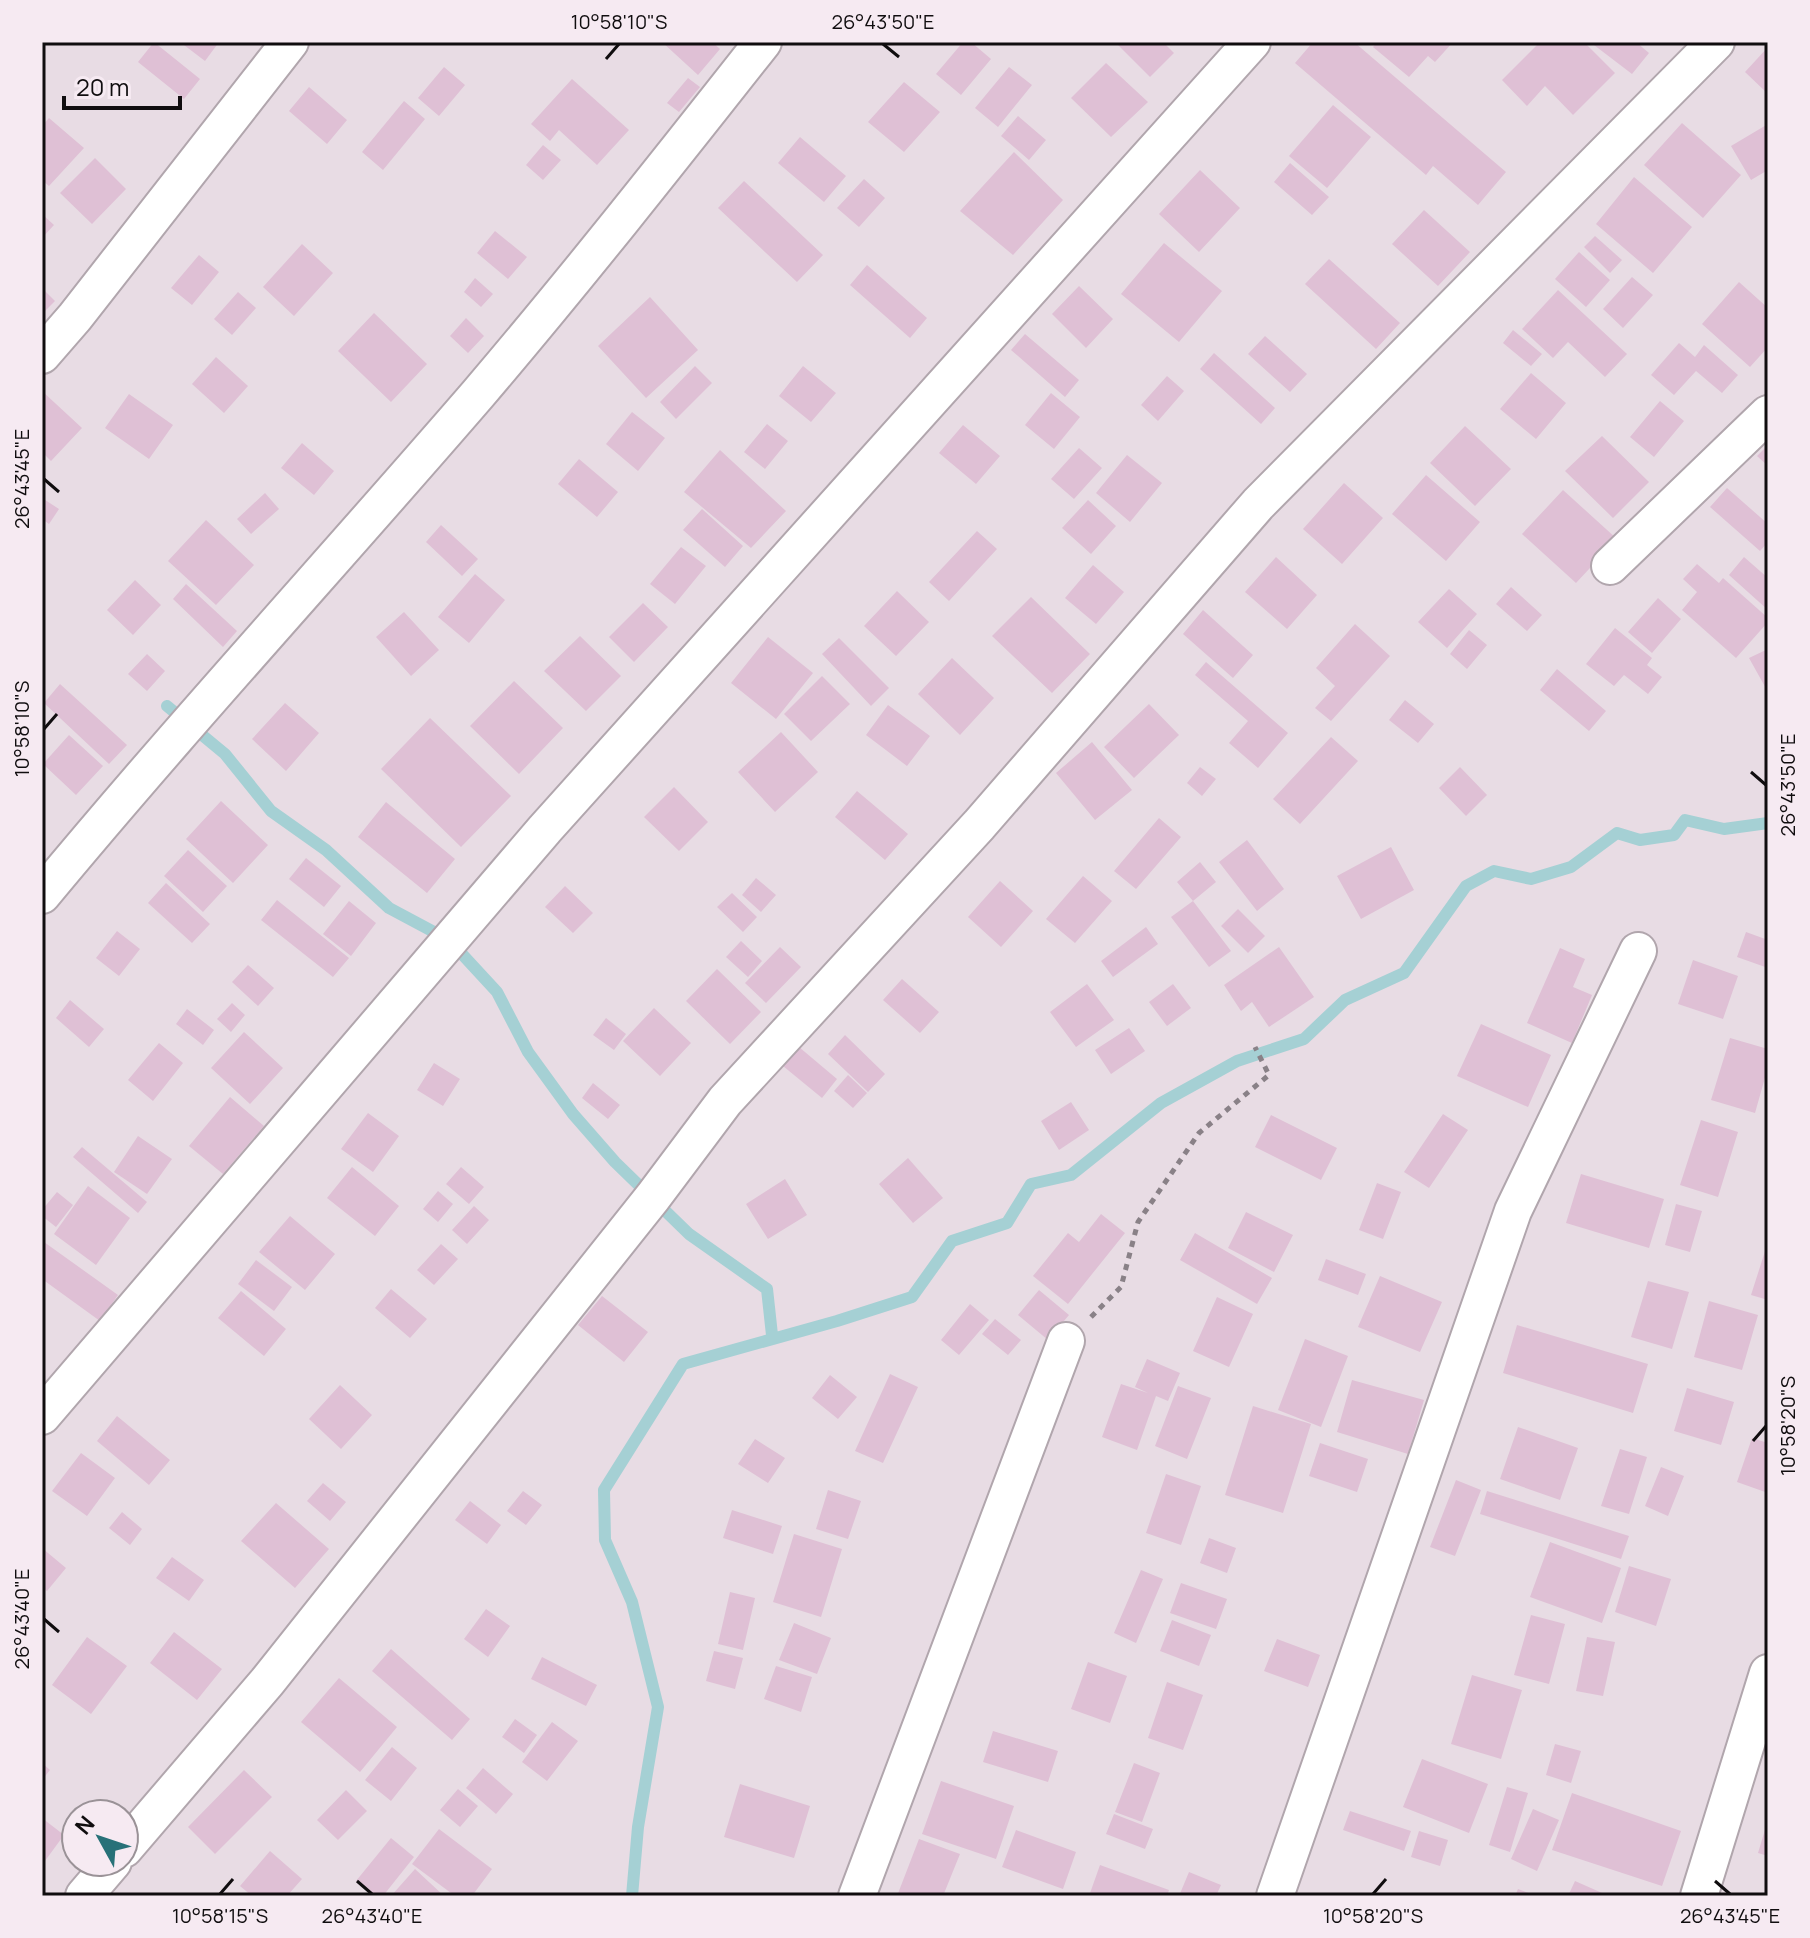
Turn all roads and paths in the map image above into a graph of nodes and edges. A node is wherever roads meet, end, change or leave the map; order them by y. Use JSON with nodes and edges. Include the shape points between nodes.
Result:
{"nodes":[{"id":1,"x":290,"y":42,"type":"edge"},
{"id":2,"x":763,"y":42,"type":"edge"},
{"id":3,"x":1252,"y":42,"type":"edge"},
{"id":4,"x":1716,"y":42,"type":"edge"},
{"id":5,"x":42,"y":355,"type":"edge"},
{"id":6,"x":1768,"y":414,"type":"edge"},
{"id":7,"x":1610,"y":566,"type":"dead end"},
{"id":8,"x":42,"y":895,"type":"edge"},
{"id":9,"x":1638,"y":951,"type":"dead end"},
{"id":10,"x":1255,"y":1047,"type":"dead end"},
{"id":11,"x":1066,"y":1341,"type":"joint"},
{"id":12,"x":42,"y":1416,"type":"edge"},
{"id":13,"x":1768,"y":1673,"type":"edge"},
{"id":14,"x":140,"y":1830,"type":"edge"},
{"id":15,"x":99,"y":1878,"type":"edge"},
{"id":16,"x":84,"y":1896,"type":"edge"},
{"id":17,"x":857,"y":1896,"type":"edge"},
{"id":18,"x":1275,"y":1896,"type":"edge"},
{"id":19,"x":1699,"y":1896,"type":"edge"}],
"edges":[{"from":1,"to":5,"type":"street"},
{"from":2,"to":8,"type":"street","via":[[479,392]]},
{"from":3,"to":12,"type":"street","via":[[545,829]]},
{"from":4,"to":14,"type":"street","via":[[1258,504],[979,825],[725,1101],[267,1682]]},
{"from":6,"to":7,"type":"street"},
{"from":9,"to":18,"type":"street","via":[[1513,1211]]},
{"from":10,"to":11,"type":"path","via":[[1269,1075],[1199,1133],[1138,1222],[1121,1287]]},
{"from":11,"to":17,"type":"street"},
{"from":13,"to":19,"type":"street"},
{"from":15,"to":16,"type":"street"}]}
